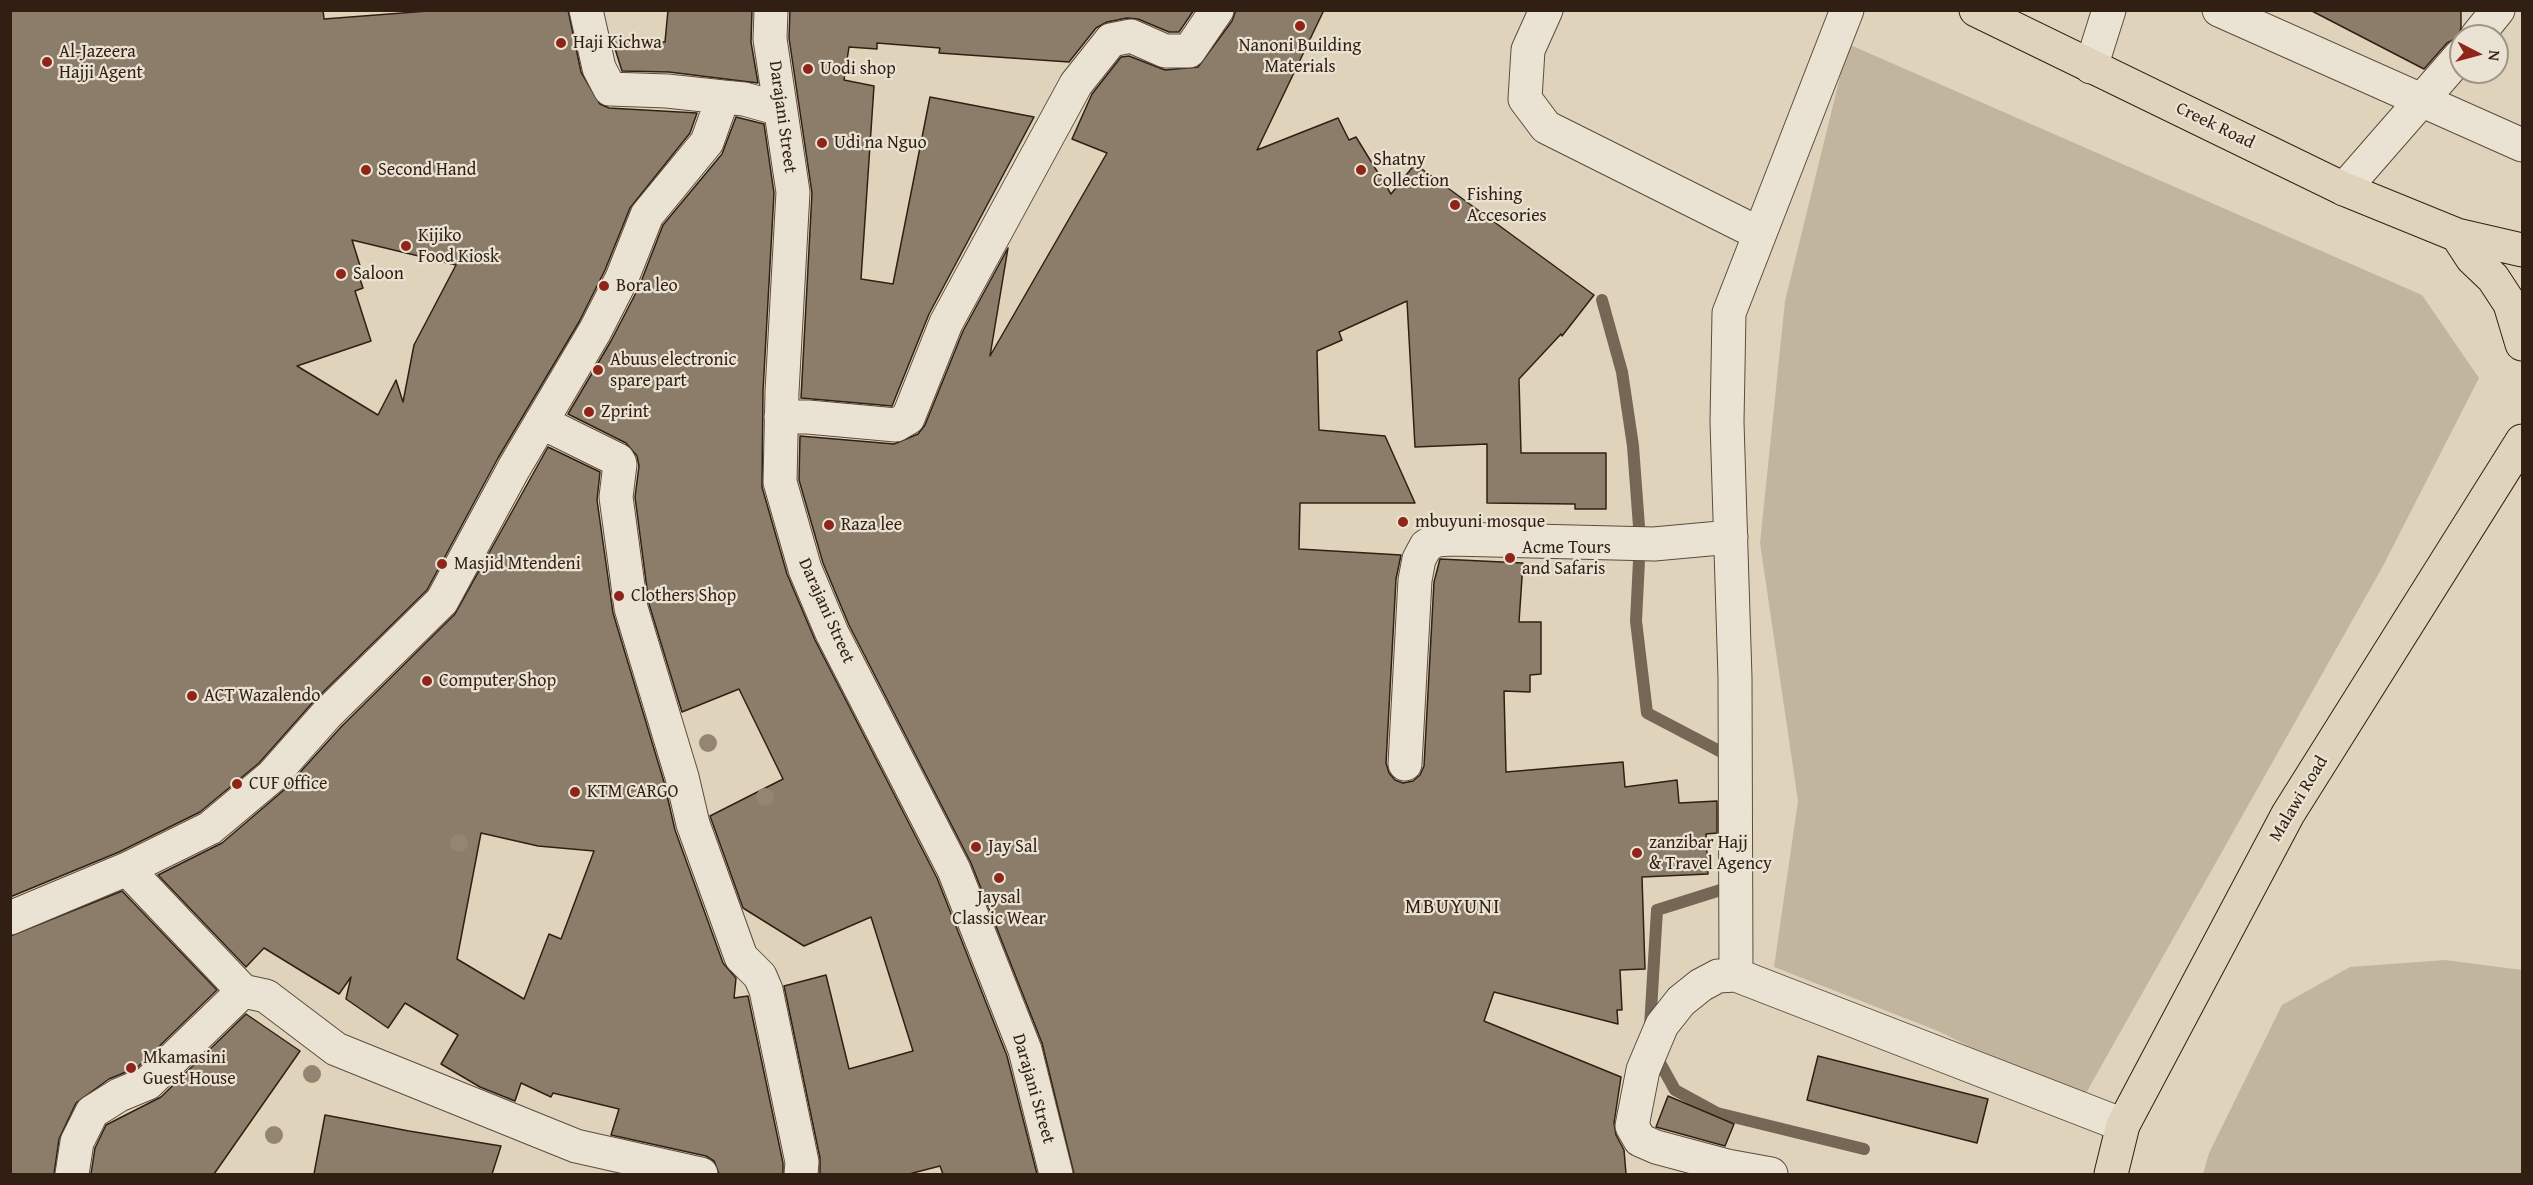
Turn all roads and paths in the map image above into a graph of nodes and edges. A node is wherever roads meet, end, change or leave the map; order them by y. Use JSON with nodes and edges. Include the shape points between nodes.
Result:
{"nodes":[{"id":1,"x":586,"y":10,"type":"edge"},
{"id":2,"x":771,"y":10,"type":"edge"},
{"id":3,"x":1217,"y":10,"type":"edge"},
{"id":4,"x":1546,"y":10,"type":"edge"},
{"id":5,"x":1847,"y":10,"type":"edge"},
{"id":6,"x":1976,"y":10,"type":"edge"},
{"id":7,"x":2109,"y":10,"type":"edge"},
{"id":8,"x":2220,"y":10,"type":"edge"},
{"id":9,"x":2498,"y":10,"type":"edge"},
{"id":10,"x":2487,"y":24,"type":"edge"},
{"id":11,"x":2091,"y":67,"type":"junction"},
{"id":12,"x":2449,"y":69,"type":"edge"},
{"id":13,"x":723,"y":97,"type":"junction"},
{"id":14,"x":2422,"y":101,"type":"junction"},
{"id":15,"x":780,"y":109,"type":"junction"},
{"id":16,"x":2523,"y":145,"type":"edge"},
{"id":17,"x":2344,"y":189,"type":"junction"},
{"id":18,"x":1758,"y":233,"type":"junction"},
{"id":19,"x":2457,"y":235,"type":"junction"},
{"id":20,"x":2523,"y":250,"type":"edge"},
{"id":21,"x":2523,"y":344,"type":"edge"},
{"id":22,"x":781,"y":417,"type":"junction"},
{"id":23,"x":541,"y":422,"type":"junction"},
{"id":24,"x":2523,"y":441,"type":"edge"},
{"id":25,"x":1731,"y":537,"type":"junction"},
{"id":26,"x":1405,"y":764,"type":"dead end"},
{"id":27,"x":127,"y":868,"type":"junction"},
{"id":28,"x":10,"y":918,"type":"edge"},
{"id":29,"x":1736,"y":975,"type":"junction"},
{"id":30,"x":243,"y":992,"type":"junction"},
{"id":31,"x":2123,"y":1125,"type":"junction"},
{"id":32,"x":1685,"y":1165,"type":"edge"},
{"id":33,"x":72,"y":1174,"type":"edge"},
{"id":34,"x":701,"y":1174,"type":"edge"},
{"id":35,"x":801,"y":1174,"type":"edge"},
{"id":36,"x":1056,"y":1174,"type":"edge"},
{"id":37,"x":1771,"y":1174,"type":"edge"},
{"id":38,"x":2111,"y":1174,"type":"edge"}],
"edges":[{"from":1,"to":13,"type":"street","via":[[600,68],[610,89]]},
{"from":2,"to":15,"type":"street","name":"Darajani Street","via":[[770,39]]},
{"from":3,"to":22,"type":"street","via":[[1189,51],[1165,51],[1131,36],[1111,40],[1076,84],[946,323],[908,418],[896,425]]},
{"from":4,"to":18,"type":"street","via":[[1528,50],[1525,99],[1546,127]]},
{"from":5,"to":18,"type":"street"},
{"from":6,"to":11,"type":"main road","name":"Creek Road"},
{"from":7,"to":11,"type":"street"},
{"from":8,"to":14,"type":"street"},
{"from":9,"to":10,"type":"street"},
{"from":11,"to":17,"type":"main road","name":"Creek Road"},
{"from":12,"to":14,"type":"street"},
{"from":13,"to":15,"type":"street"},
{"from":13,"to":23,"type":"street","via":[[707,142],[646,215],[622,278]]},
{"from":14,"to":16,"type":"street"},
{"from":14,"to":17,"type":"street"},
{"from":15,"to":22,"type":"street","name":"Darajani Street","via":[[793,192]]},
{"from":17,"to":19,"type":"main road","name":"Creek Road"},
{"from":18,"to":25,"type":"street","via":[[1729,313]]},
{"from":19,"to":20,"type":"main road","name":"Creek Road"},
{"from":19,"to":21,"type":"main road","via":[[2510,304]]},
{"from":22,"to":36,"type":"street","name":"Darajani Street","via":[[780,482],[805,569],[832,633],[954,870],[1025,1050]]},
{"from":23,"to":27,"type":"street","via":[[442,601],[327,714],[272,776],[210,828]]},
{"from":23,"to":35,"type":"street","via":[[620,464],[616,497],[631,608],[693,825],[741,957],[760,976],[766,990],[802,1162]]},
{"from":24,"to":31,"type":"main road","name":"Malawi Road","via":[[2288,814]]},
{"from":25,"to":26,"type":"street","via":[[1638,544],[1452,539],[1436,540],[1426,546],[1415,580]]},
{"from":25,"to":29,"type":"street"},
{"from":27,"to":28,"type":"street"},
{"from":27,"to":30,"type":"street"},
{"from":29,"to":31,"type":"street"},
{"from":29,"to":32,"type":"street","via":[[1718,976],[1682,1001],[1662,1025],[1643,1070],[1634,1108],[1634,1134]]},
{"from":30,"to":33,"type":"street","via":[[148,1083],[92,1112],[77,1142]]},
{"from":30,"to":34,"type":"street","via":[[266,996],[336,1049],[566,1142]]},
{"from":31,"to":38,"type":"main road","name":"Malawi Road"},
{"from":32,"to":37,"type":"street","via":[[1727,1166]]}]}
